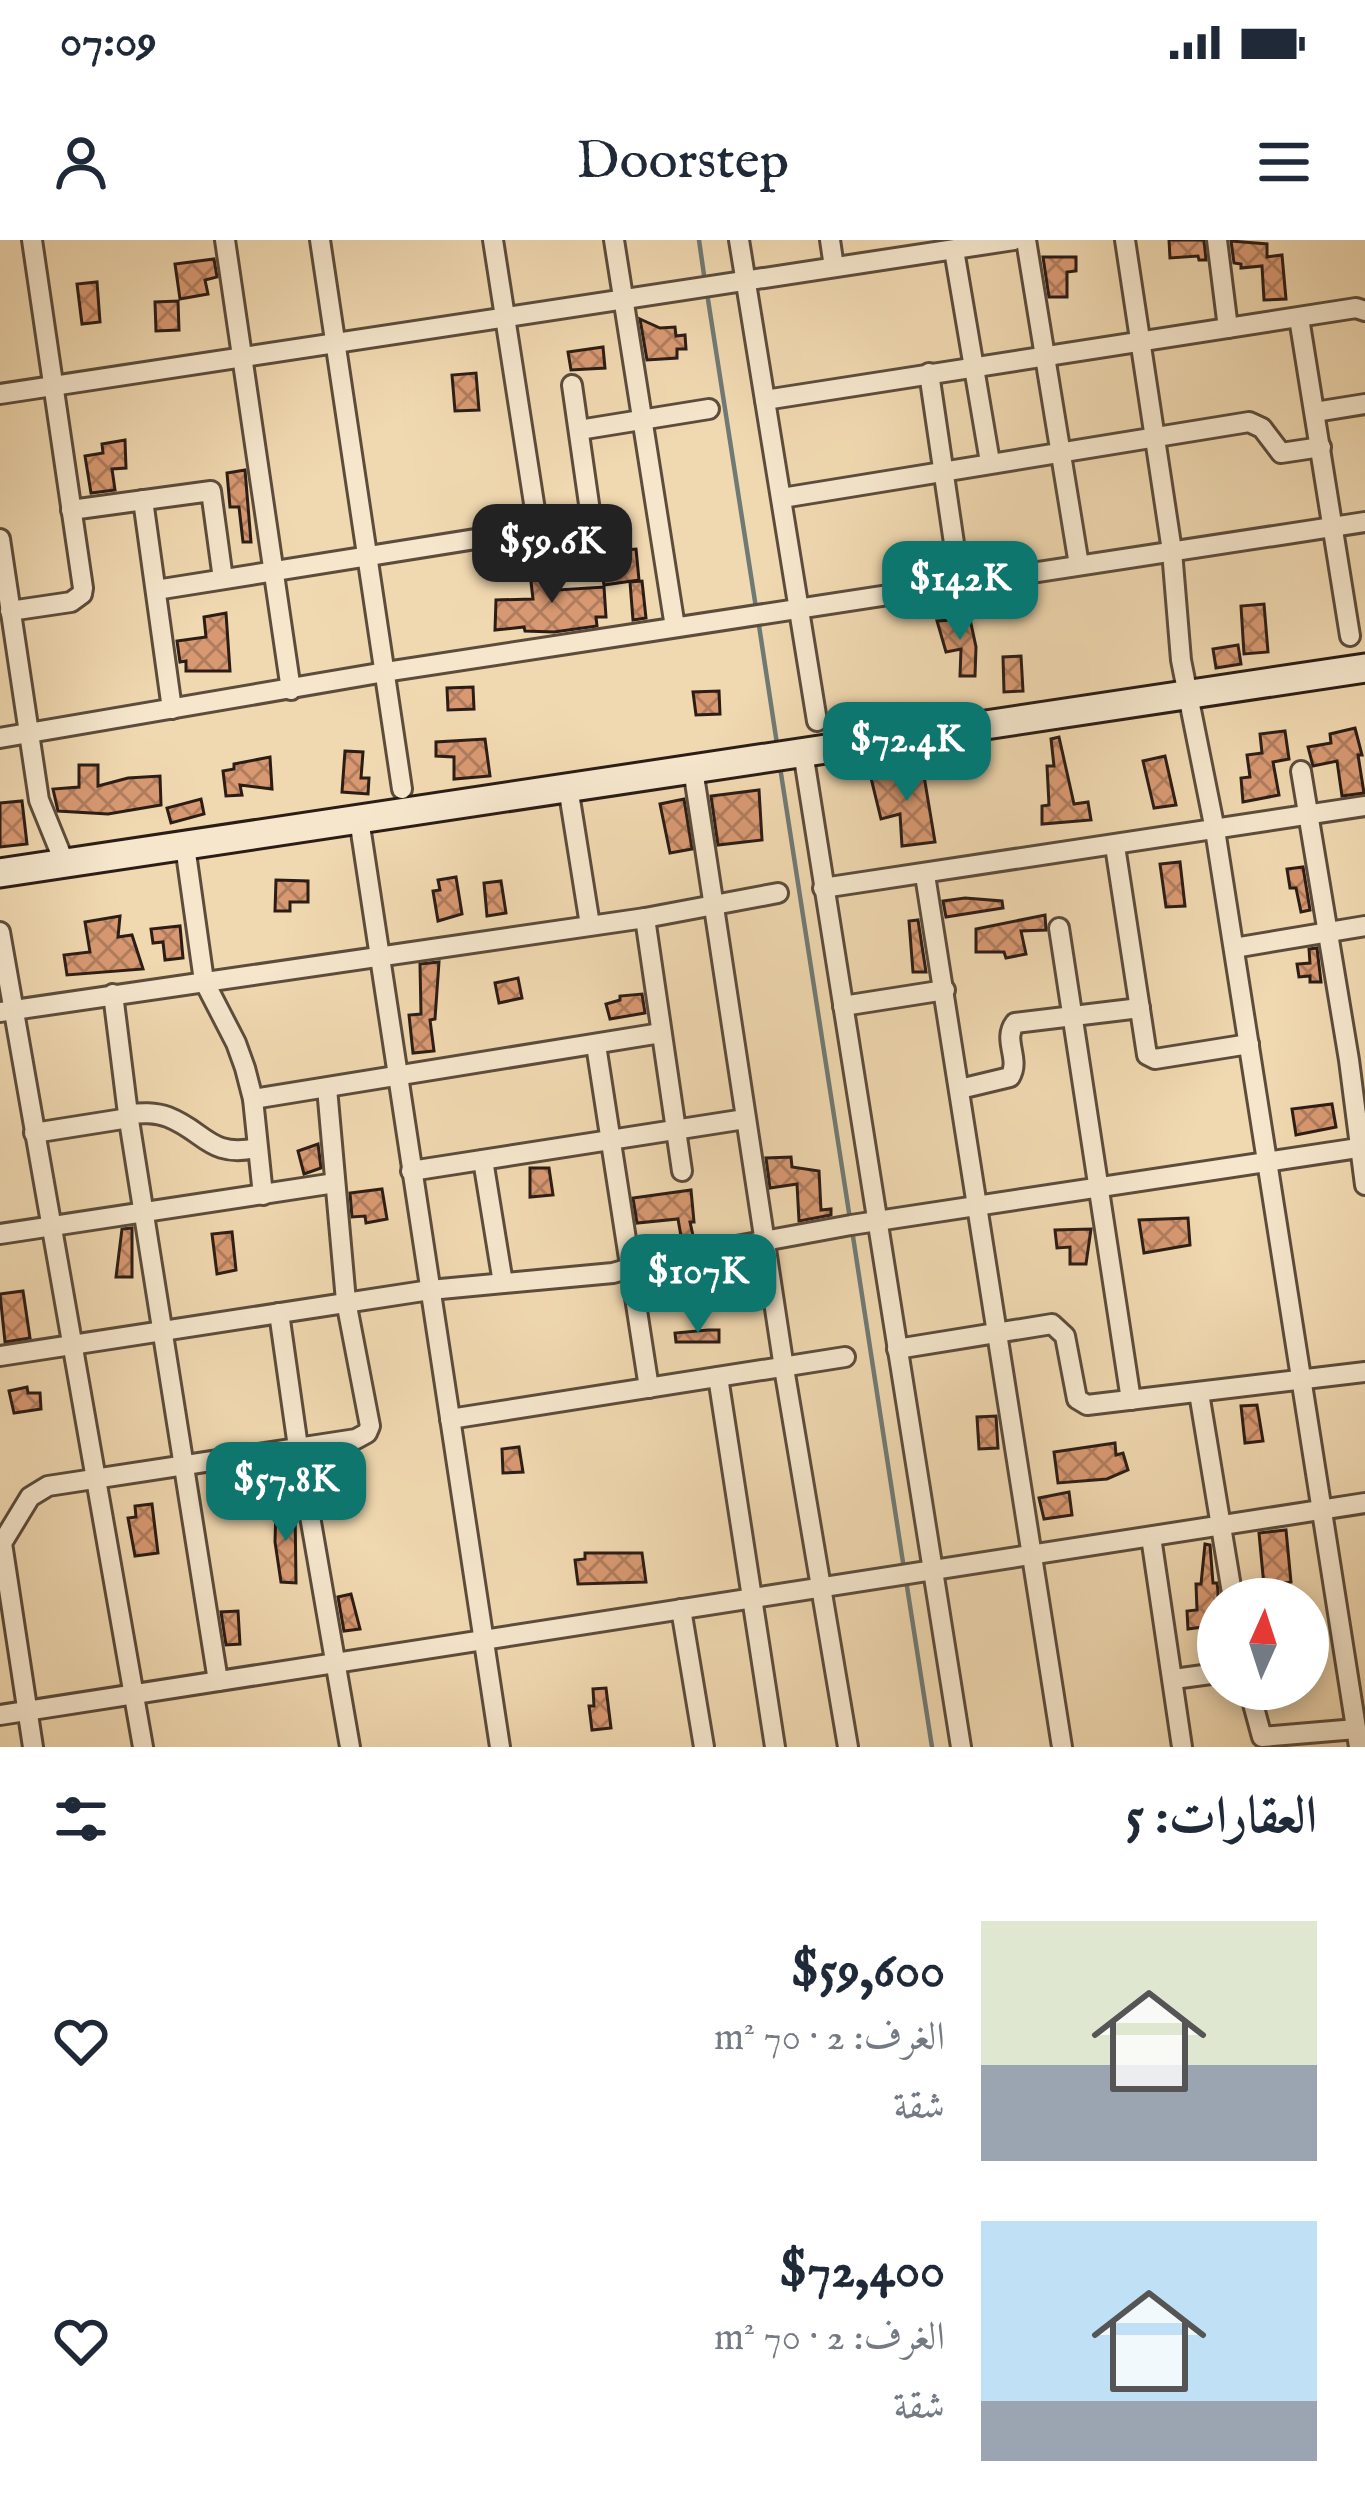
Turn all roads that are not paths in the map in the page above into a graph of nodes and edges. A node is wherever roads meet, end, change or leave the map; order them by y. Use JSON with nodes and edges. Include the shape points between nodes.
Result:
{"nodes":[{"id":1,"x":225,"y":240,"type":"edge"},
{"id":2,"x":320,"y":240,"type":"edge"},
{"id":3,"x":493,"y":240,"type":"edge"},
{"id":4,"x":614,"y":240,"type":"edge"},
{"id":5,"x":740,"y":240,"type":"edge"},
{"id":6,"x":830,"y":240,"type":"edge"},
{"id":7,"x":1014,"y":240,"type":"edge"},
{"id":8,"x":1026,"y":240,"type":"edge"},
{"id":9,"x":1125,"y":240,"type":"edge"},
{"id":10,"x":1217,"y":240,"type":"edge"},
{"id":11,"x":37,"y":241,"type":"edge"},
{"id":12,"x":954,"y":250,"type":"junction"},
{"id":13,"x":834,"y":267,"type":"junction"},
{"id":14,"x":745,"y":282,"type":"junction"},
{"id":15,"x":625,"y":302,"type":"junction"},
{"id":16,"x":1365,"y":311,"type":"edge"},
{"id":17,"x":1299,"y":318,"type":"junction"},
{"id":18,"x":506,"y":320,"type":"junction"},
{"id":19,"x":1228,"y":328,"type":"junction"},
{"id":20,"x":1139,"y":341,"type":"junction"},
{"id":21,"x":336,"y":344,"type":"junction"},
{"id":22,"x":1046,"y":356,"type":"junction"},
{"id":23,"x":242,"y":359,"type":"junction"},
{"id":24,"x":975,"y":366,"type":"junction"},
{"id":25,"x":929,"y":373,"type":"junction"},
{"id":26,"x":572,"y":385,"type":"dead end"},
{"id":27,"x":53,"y":386,"type":"junction"},
{"id":28,"x":0,"y":394,"type":"edge"},
{"id":29,"x":765,"y":400,"type":"junction"},
{"id":30,"x":1365,"y":404,"type":"edge"},
{"id":31,"x":709,"y":409,"type":"dead end"},
{"id":32,"x":1315,"y":412,"type":"junction"},
{"id":33,"x":642,"y":421,"type":"junction"},
{"id":34,"x":578,"y":430,"type":"junction"},
{"id":35,"x":1155,"y":437,"type":"junction"},
{"id":36,"x":1321,"y":447,"type":"junction"},
{"id":37,"x":1061,"y":451,"type":"junction"},
{"id":38,"x":990,"y":463,"type":"junction"},
{"id":39,"x":944,"y":470,"type":"junction"},
{"id":40,"x":782,"y":498,"type":"junction"},
{"id":41,"x":143,"y":500,"type":"junction"},
{"id":42,"x":71,"y":510,"type":"junction"},
{"id":43,"x":1365,"y":522,"type":"edge"},
{"id":44,"x":1334,"y":526,"type":"junction"},
{"id":45,"x":538,"y":530,"type":"junction"},
{"id":46,"x":0,"y":539,"type":"edge"},
{"id":47,"x":1172,"y":551,"type":"junction"},
{"id":48,"x":368,"y":556,"type":"junction"},
{"id":49,"x":1079,"y":566,"type":"junction"},
{"id":50,"x":274,"y":571,"type":"junction"},
{"id":51,"x":224,"y":579,"type":"junction"},
{"id":52,"x":960,"y":584,"type":"junction"},
{"id":53,"x":156,"y":590,"type":"junction"},
{"id":54,"x":10,"y":611,"type":"junction"},
{"id":55,"x":800,"y":611,"type":"junction"},
{"id":56,"x":675,"y":627,"type":"junction"},
{"id":57,"x":1350,"y":636,"type":"dead end"},
{"id":58,"x":1365,"y":668,"type":"edge"},
{"id":59,"x":385,"y":672,"type":"junction"},
{"id":60,"x":291,"y":690,"type":"junction"},
{"id":61,"x":1187,"y":696,"type":"junction"},
{"id":62,"x":172,"y":709,"type":"junction"},
{"id":63,"x":817,"y":721,"type":"dead end"},
{"id":64,"x":27,"y":735,"type":"junction"},
{"id":65,"x":0,"y":738,"type":"edge"},
{"id":66,"x":783,"y":755,"type":"junction"},
{"id":67,"x":694,"y":769,"type":"junction"},
{"id":68,"x":1301,"y":771,"type":"dead end"},
{"id":69,"x":568,"y":787,"type":"junction"},
{"id":70,"x":401,"y":789,"type":"dead end"},
{"id":71,"x":1365,"y":806,"type":"edge"},
{"id":72,"x":1307,"y":816,"type":"junction"},
{"id":73,"x":359,"y":819,"type":"junction"},
{"id":74,"x":1215,"y":830,"type":"junction"},
{"id":75,"x":185,"y":846,"type":"junction"},
{"id":76,"x":1115,"y":846,"type":"junction"},
{"id":77,"x":64,"y":864,"type":"junction"},
{"id":78,"x":0,"y":873,"type":"edge"},
{"id":79,"x":925,"y":875,"type":"junction"},
{"id":80,"x":823,"y":888,"type":"junction"},
{"id":81,"x":778,"y":892,"type":"dead end"},
{"id":82,"x":714,"y":907,"type":"junction"},
{"id":83,"x":645,"y":918,"type":"junction"},
{"id":84,"x":590,"y":925,"type":"junction"},
{"id":85,"x":1365,"y":926,"type":"edge"},
{"id":86,"x":1059,"y":928,"type":"dead end"},
{"id":87,"x":0,"y":932,"type":"edge"},
{"id":88,"x":1327,"y":932,"type":"junction"},
{"id":89,"x":1234,"y":948,"type":"junction"},
{"id":90,"x":381,"y":953,"type":"junction"},
{"id":91,"x":204,"y":981,"type":"junction"},
{"id":92,"x":945,"y":990,"type":"junction"},
{"id":93,"x":113,"y":994,"type":"junction"},
{"id":94,"x":843,"y":1006,"type":"junction"},
{"id":95,"x":1140,"y":1008,"type":"junction"},
{"id":96,"x":6,"y":1011,"type":"edge"},
{"id":97,"x":1072,"y":1016,"type":"junction"},
{"id":98,"x":661,"y":1034,"type":"junction"},
{"id":99,"x":1249,"y":1044,"type":"junction"},
{"id":100,"x":596,"y":1045,"type":"junction"},
{"id":101,"x":1357,"y":1059,"type":"edge"},
{"id":102,"x":397,"y":1075,"type":"junction"},
{"id":103,"x":327,"y":1088,"type":"junction"},
{"id":104,"x":960,"y":1089,"type":"junction"},
{"id":105,"x":253,"y":1100,"type":"junction"},
{"id":106,"x":129,"y":1116,"type":"junction"},
{"id":107,"x":745,"y":1119,"type":"junction"},
{"id":108,"x":676,"y":1129,"type":"junction"},
{"id":109,"x":34,"y":1133,"type":"junction"},
{"id":110,"x":610,"y":1139,"type":"junction"},
{"id":111,"x":1362,"y":1147,"type":"edge"},
{"id":112,"x":257,"y":1148,"type":"junction"},
{"id":113,"x":483,"y":1160,"type":"junction"},
{"id":114,"x":1268,"y":1161,"type":"junction"},
{"id":115,"x":411,"y":1171,"type":"junction"},
{"id":116,"x":682,"y":1171,"type":"dead end"},
{"id":117,"x":335,"y":1184,"type":"junction"},
{"id":118,"x":1365,"y":1185,"type":"edge"},
{"id":119,"x":1097,"y":1187,"type":"junction"},
{"id":120,"x":263,"y":1195,"type":"junction"},
{"id":121,"x":978,"y":1206,"type":"junction"},
{"id":122,"x":144,"y":1213,"type":"junction"},
{"id":123,"x":877,"y":1221,"type":"junction"},
{"id":124,"x":51,"y":1228,"type":"junction"},
{"id":125,"x":0,"y":1234,"type":"edge"},
{"id":126,"x":764,"y":1240,"type":"junction"},
{"id":127,"x":630,"y":1269,"type":"junction"},
{"id":128,"x":503,"y":1283,"type":"junction"},
{"id":129,"x":430,"y":1290,"type":"junction"},
{"id":130,"x":346,"y":1301,"type":"junction"},
{"id":131,"x":279,"y":1313,"type":"junction"},
{"id":132,"x":163,"y":1330,"type":"junction"},
{"id":133,"x":998,"y":1332,"type":"junction"},
{"id":134,"x":72,"y":1344,"type":"junction"},
{"id":135,"x":897,"y":1348,"type":"junction"},
{"id":136,"x":0,"y":1357,"type":"edge"},
{"id":137,"x":845,"y":1357,"type":"dead end"},
{"id":138,"x":784,"y":1368,"type":"junction"},
{"id":139,"x":1365,"y":1372,"type":"edge"},
{"id":140,"x":718,"y":1377,"type":"junction"},
{"id":141,"x":1300,"y":1380,"type":"junction"},
{"id":142,"x":650,"y":1388,"type":"junction"},
{"id":143,"x":1199,"y":1393,"type":"junction"},
{"id":144,"x":1131,"y":1400,"type":"junction"},
{"id":145,"x":450,"y":1419,"type":"junction"},
{"id":146,"x":298,"y":1447,"type":"junction"},
{"id":147,"x":183,"y":1466,"type":"junction"},
{"id":148,"x":95,"y":1480,"type":"junction"},
{"id":149,"x":1365,"y":1503,"type":"edge"},
{"id":150,"x":1322,"y":1510,"type":"junction"},
{"id":151,"x":1222,"y":1526,"type":"junction"},
{"id":152,"x":1151,"y":1537,"type":"junction"},
{"id":153,"x":1,"y":1543,"type":"edge"},
{"id":154,"x":1034,"y":1555,"type":"junction"},
{"id":155,"x":933,"y":1571,"type":"junction"},
{"id":156,"x":1230,"y":1578,"type":"edge"},
{"id":157,"x":822,"y":1588,"type":"junction"},
{"id":158,"x":752,"y":1598,"type":"junction"},
{"id":159,"x":681,"y":1609,"type":"junction"},
{"id":160,"x":484,"y":1640,"type":"junction"},
{"id":161,"x":1365,"y":1640,"type":"edge"},
{"id":162,"x":1343,"y":1643,"type":"junction"},
{"id":163,"x":333,"y":1663,"type":"junction"},
{"id":164,"x":1197,"y":1676,"type":"edge"},
{"id":165,"x":1174,"y":1679,"type":"junction"},
{"id":166,"x":218,"y":1681,"type":"junction"},
{"id":167,"x":134,"y":1694,"type":"junction"},
{"id":168,"x":1255,"y":1710,"type":"edge"},
{"id":169,"x":26,"y":1711,"type":"junction"},
{"id":170,"x":0,"y":1715,"type":"edge"},
{"id":171,"x":1357,"y":1738,"type":"edge"},
{"id":172,"x":33,"y":1747,"type":"edge"},
{"id":173,"x":143,"y":1747,"type":"edge"},
{"id":174,"x":350,"y":1747,"type":"edge"},
{"id":175,"x":500,"y":1747,"type":"edge"},
{"id":176,"x":704,"y":1747,"type":"edge"},
{"id":177,"x":775,"y":1747,"type":"edge"},
{"id":178,"x":848,"y":1747,"type":"edge"},
{"id":179,"x":961,"y":1747,"type":"edge"},
{"id":180,"x":1062,"y":1747,"type":"edge"},
{"id":181,"x":1183,"y":1747,"type":"edge"}],
"edges":[{"from":1,"to":23,"type":"street"},
{"from":2,"to":21,"type":"street"},
{"from":3,"to":18,"type":"street"},
{"from":4,"to":15,"type":"street"},
{"from":5,"to":14,"type":"street"},
{"from":6,"to":13,"type":"street"},
{"from":7,"to":12,"type":"street"},
{"from":8,"to":22,"type":"street"},
{"from":9,"to":20,"type":"street"},
{"from":10,"to":19,"type":"street"},
{"from":11,"to":27,"type":"street"},
{"from":12,"to":13,"type":"street"},
{"from":12,"to":24,"type":"street"},
{"from":13,"to":14,"type":"street"},
{"from":14,"to":15,"type":"street"},
{"from":14,"to":29,"type":"street"},
{"from":15,"to":18,"type":"street"},
{"from":15,"to":33,"type":"street"},
{"from":16,"to":17,"type":"street"},
{"from":17,"to":19,"type":"street"},
{"from":17,"to":32,"type":"street"},
{"from":18,"to":21,"type":"street"},
{"from":18,"to":45,"type":"street"},
{"from":19,"to":20,"type":"street"},
{"from":20,"to":22,"type":"street"},
{"from":20,"to":35,"type":"street"},
{"from":21,"to":23,"type":"street"},
{"from":21,"to":48,"type":"street"},
{"from":22,"to":24,"type":"street"},
{"from":22,"to":37,"type":"street"},
{"from":23,"to":27,"type":"street"},
{"from":23,"to":50,"type":"street"},
{"from":24,"to":25,"type":"street"},
{"from":24,"to":38,"type":"street"},
{"from":25,"to":29,"type":"street"},
{"from":25,"to":39,"type":"street"},
{"from":26,"to":34,"type":"street"},
{"from":27,"to":28,"type":"street"},
{"from":27,"to":42,"type":"street"},
{"from":29,"to":40,"type":"street"},
{"from":30,"to":32,"type":"street"},
{"from":31,"to":33,"type":"street"},
{"from":32,"to":36,"type":"street"},
{"from":33,"to":34,"type":"street"},
{"from":33,"to":56,"type":"street"},
{"from":34,"to":45,"type":"street","via":[[589,518]]},
{"from":35,"to":36,"type":"street","via":[[1249,422],[1281,452]]},
{"from":35,"to":37,"type":"street"},
{"from":35,"to":47,"type":"street"},
{"from":36,"to":44,"type":"street"},
{"from":37,"to":38,"type":"street"},
{"from":37,"to":49,"type":"street"},
{"from":38,"to":39,"type":"street"},
{"from":39,"to":40,"type":"street"},
{"from":39,"to":52,"type":"street"},
{"from":40,"to":55,"type":"street"},
{"from":41,"to":42,"type":"street"},
{"from":41,"to":51,"type":"street","via":[[211,491]]},
{"from":41,"to":53,"type":"street"},
{"from":42,"to":54,"type":"street","via":[[82,595]]},
{"from":43,"to":44,"type":"street"},
{"from":44,"to":47,"type":"street"},
{"from":44,"to":57,"type":"street"},
{"from":45,"to":48,"type":"street"},
{"from":46,"to":54,"type":"street"},
{"from":47,"to":49,"type":"street"},
{"from":47,"to":61,"type":"street"},
{"from":48,"to":50,"type":"street"},
{"from":48,"to":59,"type":"street"},
{"from":49,"to":52,"type":"street"},
{"from":50,"to":51,"type":"street"},
{"from":50,"to":60,"type":"street"},
{"from":51,"to":53,"type":"street"},
{"from":52,"to":55,"type":"street"},
{"from":53,"to":62,"type":"street"},
{"from":54,"to":64,"type":"street"},
{"from":55,"to":56,"type":"street"},
{"from":55,"to":63,"type":"street"},
{"from":56,"to":59,"type":"street"},
{"from":58,"to":61,"type":"main road"},
{"from":59,"to":60,"type":"street"},
{"from":59,"to":70,"type":"street"},
{"from":60,"to":62,"type":"street"},
{"from":61,"to":66,"type":"main road"},
{"from":61,"to":74,"type":"street"},
{"from":62,"to":64,"type":"street"},
{"from":64,"to":65,"type":"street"},
{"from":64,"to":77,"type":"street","via":[[39,800]]},
{"from":66,"to":67,"type":"main road"},
{"from":66,"to":80,"type":"street"},
{"from":67,"to":69,"type":"main road"},
{"from":67,"to":82,"type":"street"},
{"from":68,"to":72,"type":"street"},
{"from":69,"to":73,"type":"main road"},
{"from":69,"to":84,"type":"street"},
{"from":71,"to":72,"type":"street"},
{"from":72,"to":74,"type":"street"},
{"from":72,"to":88,"type":"street"},
{"from":73,"to":75,"type":"main road"},
{"from":73,"to":90,"type":"street"},
{"from":74,"to":76,"type":"street"},
{"from":74,"to":89,"type":"street"},
{"from":75,"to":77,"type":"main road"},
{"from":75,"to":91,"type":"street"},
{"from":76,"to":79,"type":"street"},
{"from":76,"to":95,"type":"street"},
{"from":77,"to":78,"type":"main road"},
{"from":79,"to":80,"type":"street"},
{"from":79,"to":92,"type":"street"},
{"from":80,"to":94,"type":"street"},
{"from":81,"to":82,"type":"street"},
{"from":82,"to":83,"type":"street"},
{"from":82,"to":107,"type":"street"},
{"from":83,"to":84,"type":"street"},
{"from":83,"to":98,"type":"street"},
{"from":84,"to":90,"type":"street"},
{"from":85,"to":88,"type":"street"},
{"from":86,"to":97,"type":"street"},
{"from":87,"to":96,"type":"street"},
{"from":88,"to":89,"type":"street"},
{"from":88,"to":101,"type":"street"},
{"from":89,"to":99,"type":"street"},
{"from":90,"to":91,"type":"street"},
{"from":90,"to":102,"type":"street"},
{"from":91,"to":93,"type":"street"},
{"from":91,"to":105,"type":"street"},
{"from":92,"to":94,"type":"street"},
{"from":92,"to":104,"type":"street"},
{"from":93,"to":96,"type":"street"},
{"from":93,"to":106,"type":"street"},
{"from":94,"to":123,"type":"street"},
{"from":95,"to":97,"type":"street"},
{"from":95,"to":99,"type":"street","via":[[1151,1058]]},
{"from":96,"to":109,"type":"street"},
{"from":97,"to":104,"type":"street","via":[[1015,1023],[1010,1077]]},
{"from":97,"to":119,"type":"street"},
{"from":98,"to":100,"type":"street"},
{"from":98,"to":108,"type":"street"},
{"from":99,"to":114,"type":"street"},
{"from":100,"to":102,"type":"street"},
{"from":100,"to":110,"type":"street"},
{"from":101,"to":111,"type":"street"},
{"from":102,"to":103,"type":"street"},
{"from":102,"to":115,"type":"street"},
{"from":103,"to":105,"type":"street"},
{"from":103,"to":117,"type":"street"},
{"from":104,"to":121,"type":"street"},
{"from":105,"to":112,"type":"street"},
{"from":106,"to":109,"type":"street"},
{"from":106,"to":112,"type":"street","via":[[166,1116],[222,1150]]},
{"from":106,"to":122,"type":"street"},
{"from":107,"to":108,"type":"street"},
{"from":107,"to":126,"type":"street"},
{"from":108,"to":110,"type":"street"},
{"from":108,"to":116,"type":"street"},
{"from":109,"to":124,"type":"street"},
{"from":110,"to":113,"type":"street"},
{"from":110,"to":127,"type":"street"},
{"from":111,"to":114,"type":"street"},
{"from":111,"to":118,"type":"street"},
{"from":112,"to":120,"type":"street"},
{"from":113,"to":115,"type":"street"},
{"from":113,"to":128,"type":"street"},
{"from":114,"to":119,"type":"street"},
{"from":114,"to":141,"type":"street"},
{"from":115,"to":129,"type":"street"},
{"from":117,"to":120,"type":"street"},
{"from":117,"to":130,"type":"street"},
{"from":119,"to":121,"type":"street"},
{"from":119,"to":144,"type":"street"},
{"from":120,"to":122,"type":"street"},
{"from":121,"to":123,"type":"street"},
{"from":121,"to":133,"type":"street"},
{"from":122,"to":124,"type":"street"},
{"from":122,"to":132,"type":"street"},
{"from":123,"to":126,"type":"street"},
{"from":123,"to":135,"type":"street"},
{"from":124,"to":125,"type":"street"},
{"from":124,"to":134,"type":"street"},
{"from":126,"to":127,"type":"street"},
{"from":126,"to":138,"type":"street"},
{"from":127,"to":128,"type":"street"},
{"from":127,"to":142,"type":"street"},
{"from":128,"to":129,"type":"street"},
{"from":129,"to":130,"type":"street"},
{"from":129,"to":145,"type":"street"},
{"from":130,"to":131,"type":"street"},
{"from":130,"to":146,"type":"street","via":[[368,1433]]},
{"from":131,"to":132,"type":"street"},
{"from":131,"to":146,"type":"street"},
{"from":132,"to":134,"type":"street"},
{"from":132,"to":147,"type":"street"},
{"from":133,"to":135,"type":"street"},
{"from":133,"to":144,"type":"street","via":[[1058,1327],[1078,1401]]},
{"from":133,"to":154,"type":"street"},
{"from":134,"to":136,"type":"street"},
{"from":134,"to":148,"type":"street"},
{"from":135,"to":155,"type":"street"},
{"from":137,"to":138,"type":"street"},
{"from":138,"to":140,"type":"street"},
{"from":138,"to":157,"type":"street"},
{"from":139,"to":141,"type":"street"},
{"from":140,"to":142,"type":"street"},
{"from":140,"to":158,"type":"street"},
{"from":141,"to":143,"type":"street"},
{"from":141,"to":150,"type":"street"},
{"from":142,"to":145,"type":"street"},
{"from":143,"to":144,"type":"street"},
{"from":143,"to":151,"type":"street"},
{"from":145,"to":160,"type":"street"},
{"from":146,"to":147,"type":"street"},
{"from":146,"to":163,"type":"street"},
{"from":147,"to":148,"type":"street"},
{"from":147,"to":166,"type":"street"},
{"from":148,"to":153,"type":"street","via":[[48,1486],[30,1497]]},
{"from":148,"to":167,"type":"street"},
{"from":149,"to":150,"type":"street"},
{"from":150,"to":151,"type":"street"},
{"from":150,"to":162,"type":"street"},
{"from":151,"to":152,"type":"street"},
{"from":151,"to":156,"type":"street"},
{"from":152,"to":154,"type":"street"},
{"from":152,"to":165,"type":"street"},
{"from":153,"to":169,"type":"street"},
{"from":154,"to":155,"type":"street"},
{"from":154,"to":180,"type":"street"},
{"from":155,"to":157,"type":"street"},
{"from":155,"to":179,"type":"street"},
{"from":157,"to":158,"type":"street"},
{"from":157,"to":178,"type":"street"},
{"from":158,"to":159,"type":"street"},
{"from":158,"to":177,"type":"street"},
{"from":159,"to":160,"type":"street"},
{"from":159,"to":176,"type":"street"},
{"from":160,"to":163,"type":"street"},
{"from":160,"to":175,"type":"street"},
{"from":161,"to":162,"type":"street"},
{"from":162,"to":171,"type":"street"},
{"from":163,"to":166,"type":"street"},
{"from":163,"to":174,"type":"street"},
{"from":164,"to":165,"type":"street"},
{"from":165,"to":181,"type":"street"},
{"from":166,"to":167,"type":"street"},
{"from":167,"to":169,"type":"street"},
{"from":167,"to":173,"type":"street"},
{"from":168,"to":171,"type":"street","via":[[1262,1737]]},
{"from":169,"to":170,"type":"street"},
{"from":169,"to":172,"type":"street"}]}
